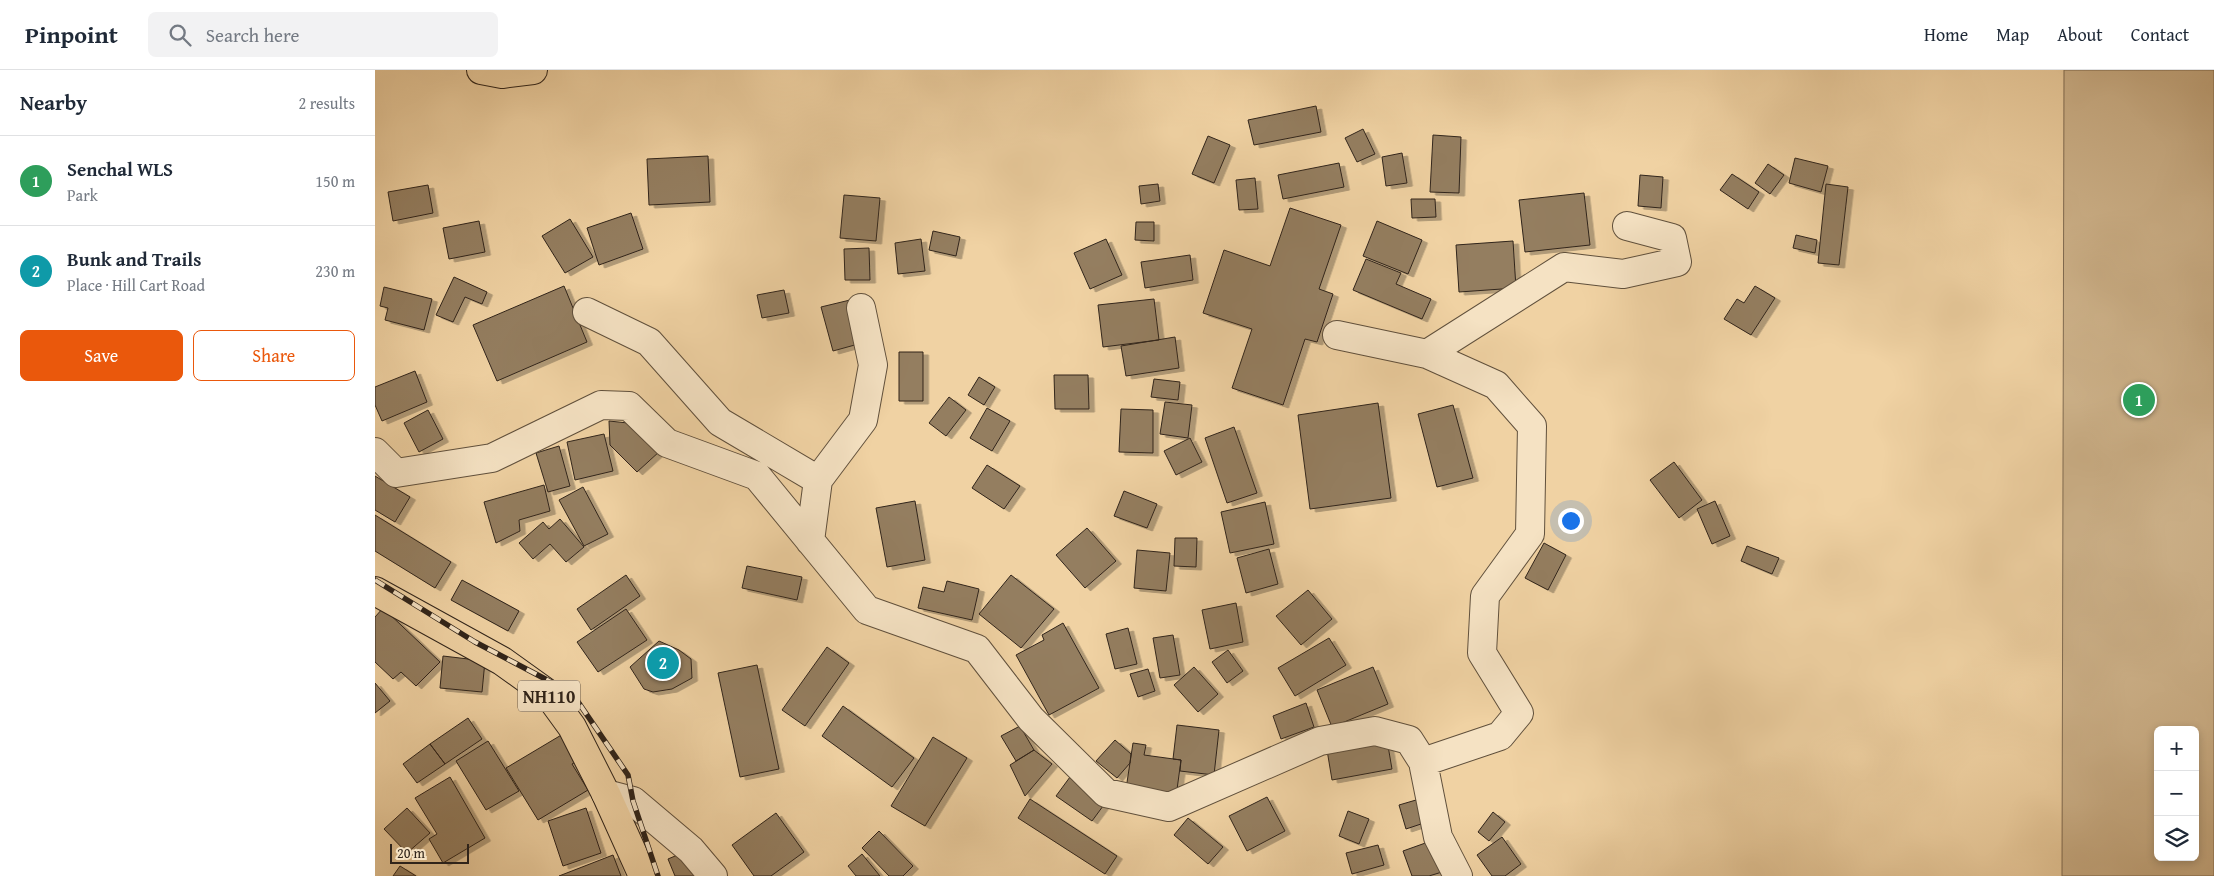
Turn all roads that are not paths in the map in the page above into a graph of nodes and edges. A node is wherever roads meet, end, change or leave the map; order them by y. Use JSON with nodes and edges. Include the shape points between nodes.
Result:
{"nodes":[{"id":1,"x":481,"y":70,"type":"edge"},
{"id":2,"x":533,"y":70,"type":"edge"},
{"id":3,"x":1627,"y":226,"type":"dead end"},
{"id":4,"x":861,"y":308,"type":"dead end"},
{"id":5,"x":587,"y":312,"type":"dead end"},
{"id":6,"x":1337,"y":336,"type":"dead end"},
{"id":7,"x":1427,"y":354,"type":"junction"},
{"id":8,"x":375,"y":452,"type":"edge"},
{"id":9,"x":818,"y":480,"type":"junction"},
{"id":10,"x":810,"y":540,"type":"junction"},
{"id":11,"x":375,"y":590,"type":"edge"},
{"id":12,"x":1423,"y":762,"type":"junction"},
{"id":13,"x":607,"y":794,"type":"junction"},
{"id":14,"x":643,"y":876,"type":"edge"},
{"id":15,"x":713,"y":876,"type":"edge"},
{"id":16,"x":1458,"y":876,"type":"edge"}],
"edges":[{"from":1,"to":2,"type":"main road","via":[[502,74]]},
{"from":3,"to":7,"type":"street","via":[[1672,238],[1677,262],[1623,274],[1565,267]]},
{"from":4,"to":9,"type":"street","via":[[873,365],[863,420]]},
{"from":5,"to":9,"type":"street","via":[[649,342],[720,422]]},
{"from":6,"to":7,"type":"street"},
{"from":7,"to":12,"type":"street","via":[[1496,385],[1532,426],[1530,534],[1485,596],[1482,653],[1519,714],[1500,736]]},
{"from":8,"to":10,"type":"street","via":[[396,473],[493,458],[601,405],[629,406],[667,443],[757,476]]},
{"from":9,"to":10,"type":"street"},
{"from":10,"to":12,"type":"street","via":[[867,610],[977,649],[1031,719],[1106,793],[1169,808],[1320,741],[1375,731],[1409,740]]},
{"from":11,"to":13,"type":"main road","number":"NH110","via":[[502,661],[547,694],[572,727]]},
{"from":12,"to":16,"type":"street","via":[[1438,837]]},
{"from":13,"to":14,"type":"main road","number":"NH110"},
{"from":13,"to":15,"type":"street","via":[[633,801],[691,850]]}]}
